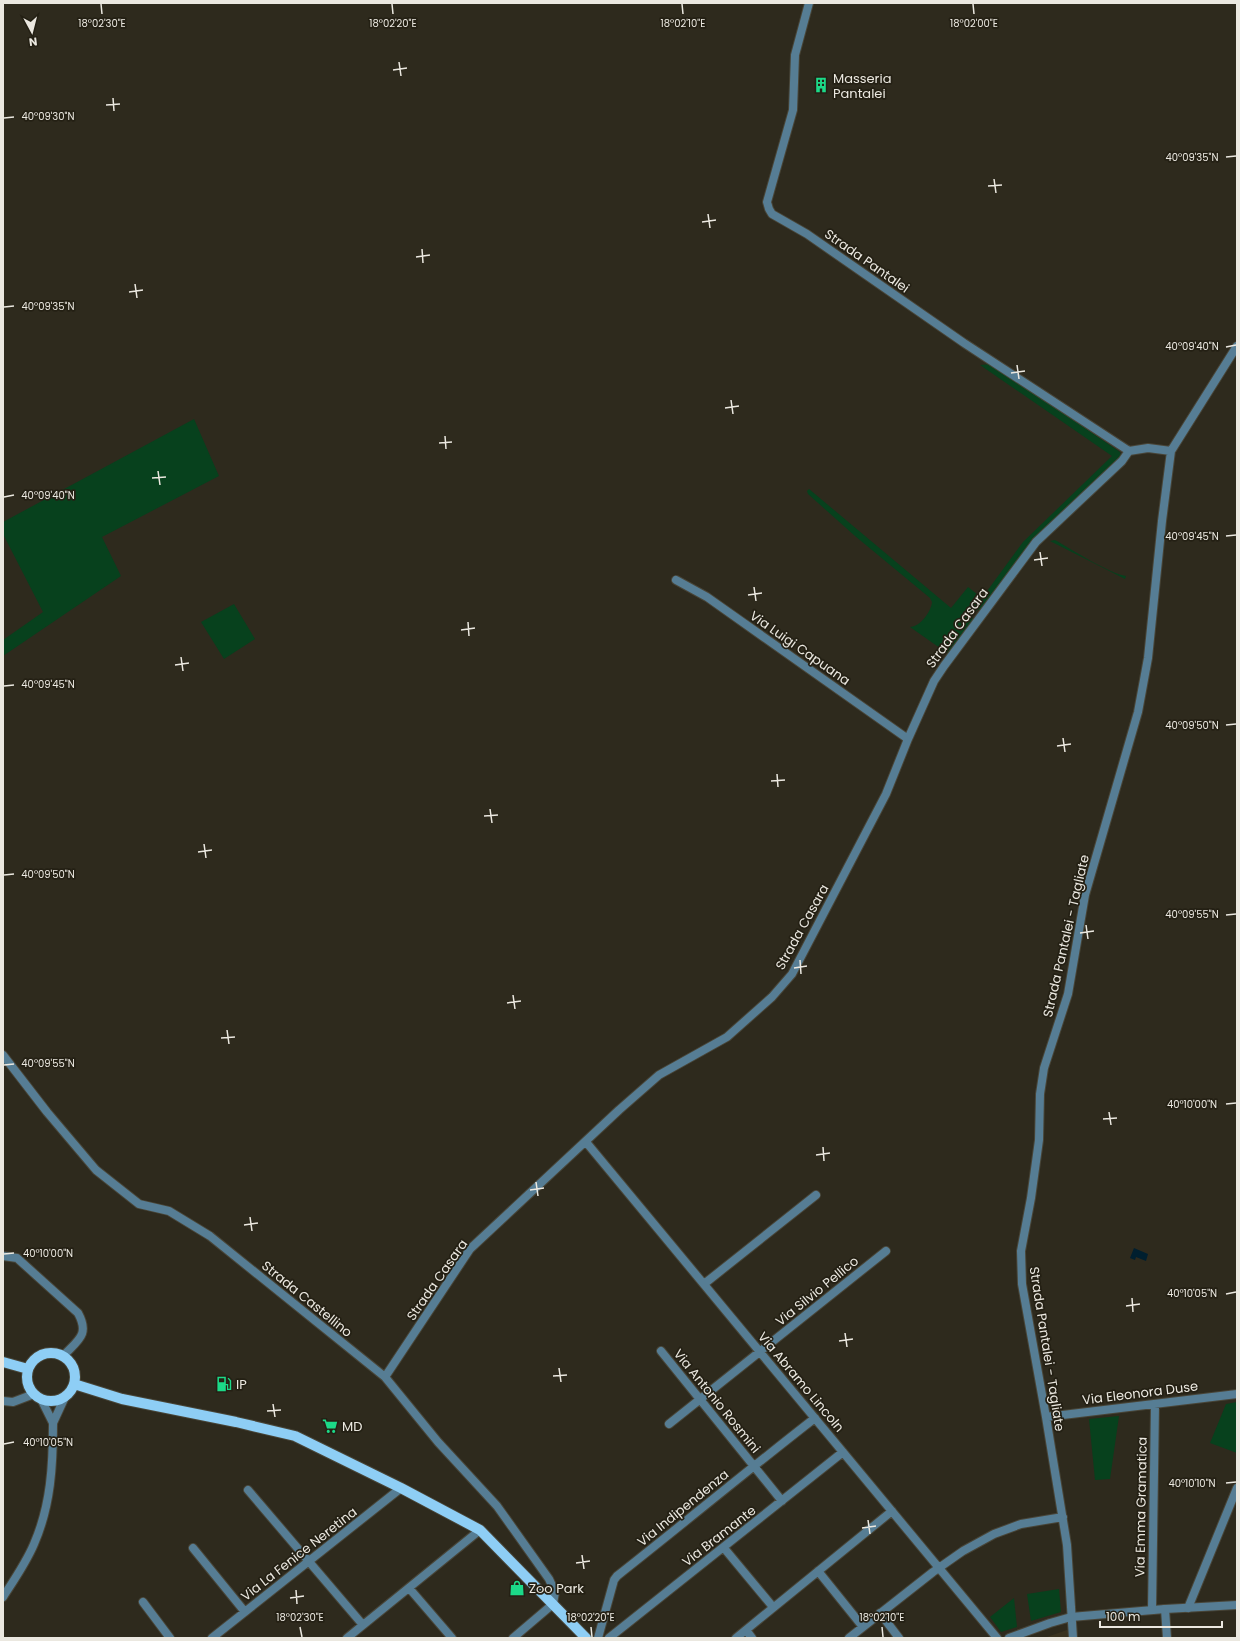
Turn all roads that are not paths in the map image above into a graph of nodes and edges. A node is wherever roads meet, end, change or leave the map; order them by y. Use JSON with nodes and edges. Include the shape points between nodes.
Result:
{"nodes":[{"id":1,"x":809,"y":3,"type":"edge"},
{"id":2,"x":1237,"y":346,"type":"edge"},
{"id":3,"x":1129,"y":451,"type":"junction"},
{"id":4,"x":1171,"y":451,"type":"junction"},
{"id":5,"x":676,"y":580,"type":"dead end"},
{"id":6,"x":908,"y":739,"type":"junction"},
{"id":7,"x":3,"y":1055,"type":"edge"},
{"id":8,"x":586,"y":1142,"type":"junction"},
{"id":9,"x":816,"y":1195,"type":"dead end"},
{"id":10,"x":886,"y":1251,"type":"dead end"},
{"id":11,"x":3,"y":1256,"type":"edge"},
{"id":12,"x":704,"y":1284,"type":"junction"},
{"id":13,"x":661,"y":1351,"type":"dead end"},
{"id":14,"x":760,"y":1352,"type":"junction"},
{"id":15,"x":63,"y":1356,"type":"junction"},
{"id":16,"x":3,"y":1362,"type":"edge"},
{"id":17,"x":28,"y":1369,"type":"junction"},
{"id":18,"x":386,"y":1377,"type":"junction"},
{"id":19,"x":74,"y":1384,"type":"junction"},
{"id":20,"x":1237,"y":1394,"type":"edge"},
{"id":21,"x":37,"y":1396,"type":"junction"},
{"id":22,"x":65,"y":1397,"type":"junction"},
{"id":23,"x":700,"y":1400,"type":"junction"},
{"id":24,"x":3,"y":1402,"type":"edge"},
{"id":25,"x":1155,"y":1404,"type":"junction"},
{"id":26,"x":1046,"y":1416,"type":"junction"},
{"id":27,"x":815,"y":1418,"type":"junction"},
{"id":28,"x":53,"y":1423,"type":"junction"},
{"id":29,"x":669,"y":1424,"type":"dead end"},
{"id":30,"x":843,"y":1452,"type":"junction"},
{"id":31,"x":753,"y":1466,"type":"junction"},
{"id":32,"x":401,"y":1488,"type":"junction"},
{"id":33,"x":1237,"y":1488,"type":"edge"},
{"id":34,"x":248,"y":1490,"type":"dead end"},
{"id":35,"x":782,"y":1502,"type":"junction"},
{"id":36,"x":892,"y":1511,"type":"junction"},
{"id":37,"x":1063,"y":1517,"type":"junction"},
{"id":38,"x":480,"y":1530,"type":"junction"},
{"id":39,"x":194,"y":1548,"type":"dead end"},
{"id":40,"x":724,"y":1548,"type":"junction"},
{"id":41,"x":308,"y":1561,"type":"junction"},
{"id":42,"x":939,"y":1568,"type":"junction"},
{"id":43,"x":818,"y":1571,"type":"junction"},
{"id":44,"x":409,"y":1588,"type":"junction"},
{"id":45,"x":3,"y":1597,"type":"edge"},
{"id":46,"x":143,"y":1602,"type":"dead end"},
{"id":47,"x":553,"y":1604,"type":"junction"},
{"id":48,"x":1237,"y":1605,"type":"edge"},
{"id":49,"x":773,"y":1607,"type":"junction"},
{"id":50,"x":1188,"y":1608,"type":"junction"},
{"id":51,"x":1165,"y":1609,"type":"junction"},
{"id":52,"x":1152,"y":1610,"type":"junction"},
{"id":53,"x":245,"y":1612,"type":"junction"},
{"id":54,"x":880,"y":1614,"type":"junction"},
{"id":55,"x":1071,"y":1617,"type":"junction"},
{"id":56,"x":363,"y":1625,"type":"junction"},
{"id":57,"x":863,"y":1627,"type":"junction"},
{"id":58,"x":746,"y":1630,"type":"junction"},
{"id":59,"x":170,"y":1638,"type":"edge"},
{"id":60,"x":212,"y":1638,"type":"edge"},
{"id":61,"x":347,"y":1638,"type":"edge"},
{"id":62,"x":452,"y":1638,"type":"edge"},
{"id":63,"x":513,"y":1638,"type":"edge"},
{"id":64,"x":586,"y":1638,"type":"edge"},
{"id":65,"x":598,"y":1638,"type":"edge"},
{"id":66,"x":609,"y":1638,"type":"edge"},
{"id":67,"x":736,"y":1638,"type":"edge"},
{"id":68,"x":752,"y":1638,"type":"edge"},
{"id":69,"x":849,"y":1638,"type":"edge"},
{"id":70,"x":899,"y":1638,"type":"edge"},
{"id":71,"x":997,"y":1638,"type":"edge"},
{"id":72,"x":1009,"y":1638,"type":"edge"},
{"id":73,"x":1073,"y":1638,"type":"edge"},
{"id":74,"x":1167,"y":1638,"type":"edge"}],
"edges":[{"from":1,"to":3,"type":"street","name":"Strada Pantalei","via":[[795,55],[794,110],[767,202],[772,214],[807,234],[970,347]]},
{"from":2,"to":4,"type":"street"},
{"from":3,"to":4,"type":"street","via":[[1148,448]]},
{"from":3,"to":6,"type":"street","name":"Strada Casara","via":[[1122,461],[1036,542],[950,657],[934,682]]},
{"from":4,"to":26,"type":"street","name":"Strada Pantalei - Tagliate","via":[[1148,658],[1138,712],[1085,896],[1068,994],[1044,1068],[1040,1094],[1039,1140],[1021,1251],[1022,1284]]},
{"from":5,"to":6,"type":"street","name":"Via Luigi Capuana","via":[[707,597]]},
{"from":6,"to":8,"type":"street","name":"Strada Casara","via":[[886,794],[792,974],[772,997],[727,1037],[659,1075]]},
{"from":7,"to":18,"type":"street","name":"Strada Castellino","via":[[96,1170],[139,1204],[169,1211],[210,1236]]},
{"from":8,"to":12,"type":"street","name":"Via Abramo Lincoln"},
{"from":8,"to":18,"type":"street","name":"Strada Casara","via":[[470,1249]]},
{"from":9,"to":12,"type":"street"},
{"from":10,"to":14,"type":"street","name":"Via Silvio Pellico"},
{"from":11,"to":15,"type":"street","via":[[17,1258],[78,1313],[84,1323],[83,1334]]},
{"from":12,"to":14,"type":"street","name":"Via Abramo Lincoln"},
{"from":13,"to":23,"type":"street","name":"Via Antonio Rosmini"},
{"from":14,"to":23,"type":"street","name":"Via Silvio Pellico"},
{"from":14,"to":27,"type":"street","name":"Via Abramo Lincoln"},
{"from":15,"to":17,"type":"main road","via":[[57,1353],[43,1354],[36,1357]]},
{"from":15,"to":19,"type":"main road","via":[[74,1368]]},
{"from":16,"to":17,"type":"main road"},
{"from":17,"to":21,"type":"main road","via":[[27,1382]]},
{"from":18,"to":47,"type":"street","name":"Strada Castellino","via":[[438,1442],[497,1506],[549,1579],[555,1592]]},
{"from":19,"to":22,"type":"main road"},
{"from":19,"to":32,"type":"main road","via":[[122,1399],[295,1436]]},
{"from":20,"to":25,"type":"street","name":"Via Eleonora Duse"},
{"from":21,"to":22,"type":"main road","via":[[49,1401]]},
{"from":21,"to":24,"type":"street"},
{"from":21,"to":28,"type":"street"},
{"from":22,"to":28,"type":"street"},
{"from":23,"to":29,"type":"street","name":"Via Silvio Pellico"},
{"from":23,"to":31,"type":"street","name":"Via Antonio Rosmini"},
{"from":25,"to":26,"type":"street","name":"Via Eleonora Duse"},
{"from":25,"to":52,"type":"street","name":"Via Emma Gramatica"},
{"from":26,"to":37,"type":"street","name":"Strada Pantalei - Tagliate"},
{"from":27,"to":30,"type":"street","name":"Via Abramo Lincoln"},
{"from":27,"to":31,"type":"street","name":"Via Indipendenza"},
{"from":28,"to":45,"type":"street","via":[[51,1485],[42,1523],[23,1566]]},
{"from":30,"to":35,"type":"street","name":"Via Bramante"},
{"from":30,"to":36,"type":"street","name":"Via Abramo Lincoln"},
{"from":31,"to":35,"type":"street","name":"Via Antonio Rosmini"},
{"from":31,"to":65,"type":"street","name":"Via Indipendenza","via":[[615,1578]]},
{"from":32,"to":38,"type":"main road"},
{"from":32,"to":41,"type":"street","name":"Via La Fenice Neretina"},
{"from":33,"to":50,"type":"street"},
{"from":34,"to":41,"type":"street"},
{"from":35,"to":40,"type":"street","name":"Via Bramante"},
{"from":36,"to":42,"type":"street","name":"Via Abramo Lincoln"},
{"from":36,"to":43,"type":"street"},
{"from":37,"to":42,"type":"street","via":[[1021,1524],[994,1534]]},
{"from":37,"to":55,"type":"street","name":"Strada Pantalei - Tagliate"},
{"from":38,"to":44,"type":"street"},
{"from":38,"to":47,"type":"main road"},
{"from":39,"to":53,"type":"street"},
{"from":40,"to":49,"type":"street"},
{"from":40,"to":66,"type":"street","name":"Via Bramante"},
{"from":41,"to":53,"type":"street","name":"Via La Fenice Neretina"},
{"from":41,"to":56,"type":"street"},
{"from":42,"to":54,"type":"street"},
{"from":42,"to":71,"type":"street","name":"Via Abramo Lincoln"},
{"from":43,"to":49,"type":"street"},
{"from":43,"to":57,"type":"street"},
{"from":44,"to":56,"type":"street"},
{"from":44,"to":62,"type":"street"},
{"from":46,"to":59,"type":"street"},
{"from":47,"to":63,"type":"street"},
{"from":47,"to":64,"type":"main road"},
{"from":48,"to":50,"type":"street"},
{"from":49,"to":58,"type":"street"},
{"from":50,"to":51,"type":"street"},
{"from":51,"to":52,"type":"street"},
{"from":51,"to":74,"type":"street"},
{"from":52,"to":55,"type":"street"},
{"from":53,"to":60,"type":"street","name":"Via La Fenice Neretina"},
{"from":54,"to":57,"type":"street"},
{"from":54,"to":70,"type":"street"},
{"from":55,"to":72,"type":"street"},
{"from":55,"to":73,"type":"street","name":"Strada Pantalei - Tagliate"},
{"from":56,"to":61,"type":"street"},
{"from":57,"to":69,"type":"street"},
{"from":58,"to":67,"type":"street"},
{"from":58,"to":68,"type":"street"}]}
